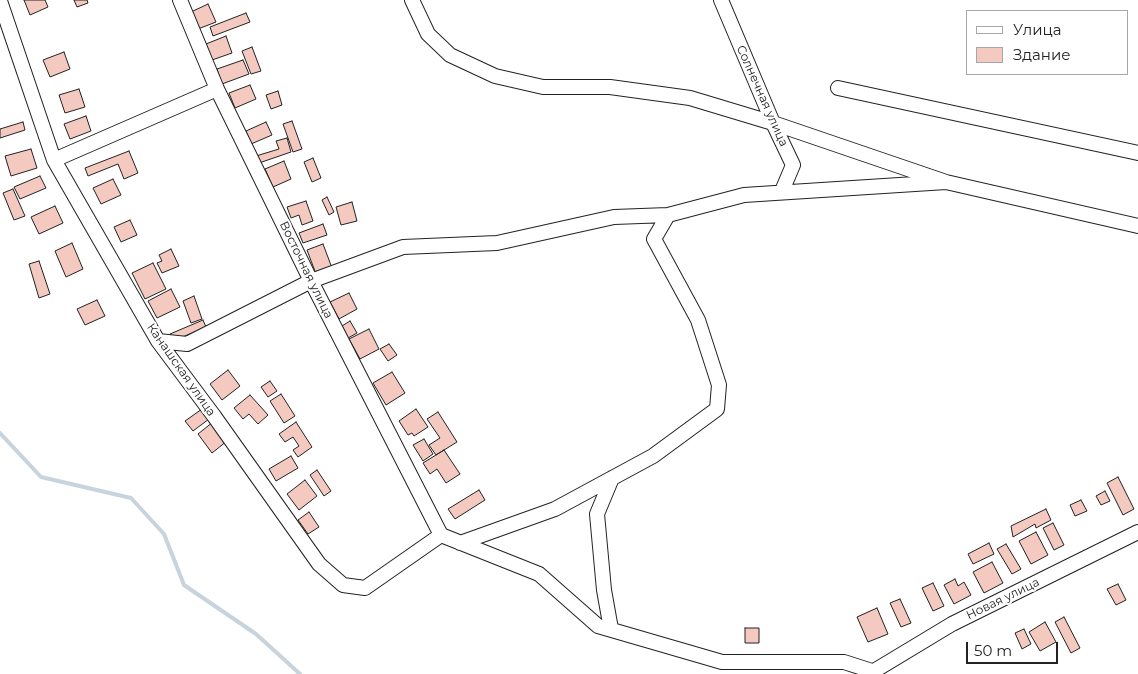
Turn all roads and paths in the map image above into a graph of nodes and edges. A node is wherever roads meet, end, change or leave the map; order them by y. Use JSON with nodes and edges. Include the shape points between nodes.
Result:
{"nodes":[{"id":1,"x":180,"y":0,"type":"edge"},
{"id":2,"x":721,"y":0,"type":"edge"},
{"id":3,"x":0,"y":1,"type":"edge"},
{"id":4,"x":415,"y":4,"type":"edge"},
{"id":5,"x":838,"y":88,"type":"dead end"},
{"id":6,"x":217,"y":89,"type":"junction"},
{"id":7,"x":773,"y":123,"type":"junction"},
{"id":8,"x":1138,"y":153,"type":"edge"},
{"id":9,"x":54,"y":160,"type":"junction"},
{"id":10,"x":946,"y":182,"type":"junction"},
{"id":11,"x":782,"y":191,"type":"junction"},
{"id":12,"x":668,"y":215,"type":"junction"},
{"id":13,"x":1138,"y":226,"type":"edge"},
{"id":14,"x":311,"y":281,"type":"junction"},
{"id":15,"x":158,"y":341,"type":"junction"},
{"id":16,"x":612,"y":478,"type":"junction"},
{"id":17,"x":1138,"y":532,"type":"edge"},
{"id":18,"x":441,"y":535,"type":"junction"},
{"id":19,"x":460,"y":543,"type":"junction"},
{"id":20,"x":611,"y":630,"type":"junction"},
{"id":21,"x":871,"y":673,"type":"edge"}],
"edges":[{"from":1,"to":6,"type":"street","name":"Восточная улица"},
{"from":2,"to":7,"type":"street","name":"Солнечная улица"},
{"from":3,"to":9,"type":"street","name":"Канашская улица"},
{"from":4,"to":7,"type":"street","via":[[428,34],[450,55],[495,76],[543,87],[610,87],[690,98]]},
{"from":5,"to":8,"type":"street"},
{"from":6,"to":9,"type":"street"},
{"from":6,"to":14,"type":"street","name":"Восточная улица"},
{"from":7,"to":10,"type":"street"},
{"from":7,"to":11,"type":"street","name":"Солнечная улица","via":[[793,165]]},
{"from":9,"to":15,"type":"street","name":"Канашская улица"},
{"from":10,"to":11,"type":"street"},
{"from":10,"to":13,"type":"street"},
{"from":11,"to":12,"type":"street","via":[[744,194]]},
{"from":12,"to":14,"type":"street","via":[[614,217],[497,243],[403,247]]},
{"from":12,"to":16,"type":"street","via":[[654,238],[698,320],[719,385],[717,409],[653,456]]},
{"from":14,"to":15,"type":"street","via":[[187,344]]},
{"from":14,"to":18,"type":"street","name":"Восточная улица"},
{"from":15,"to":18,"type":"street","name":"Канашская улица","via":[[319,564],[343,585],[365,588]]},
{"from":16,"to":19,"type":"street","via":[[555,509]]},
{"from":16,"to":20,"type":"street","via":[[597,514]]},
{"from":17,"to":21,"type":"street","name":"Новая улица","via":[[952,624]]},
{"from":18,"to":19,"type":"street"},
{"from":19,"to":20,"type":"street","via":[[539,574],[598,626]]},
{"from":20,"to":21,"type":"street","via":[[722,662],[844,662]]}]}
